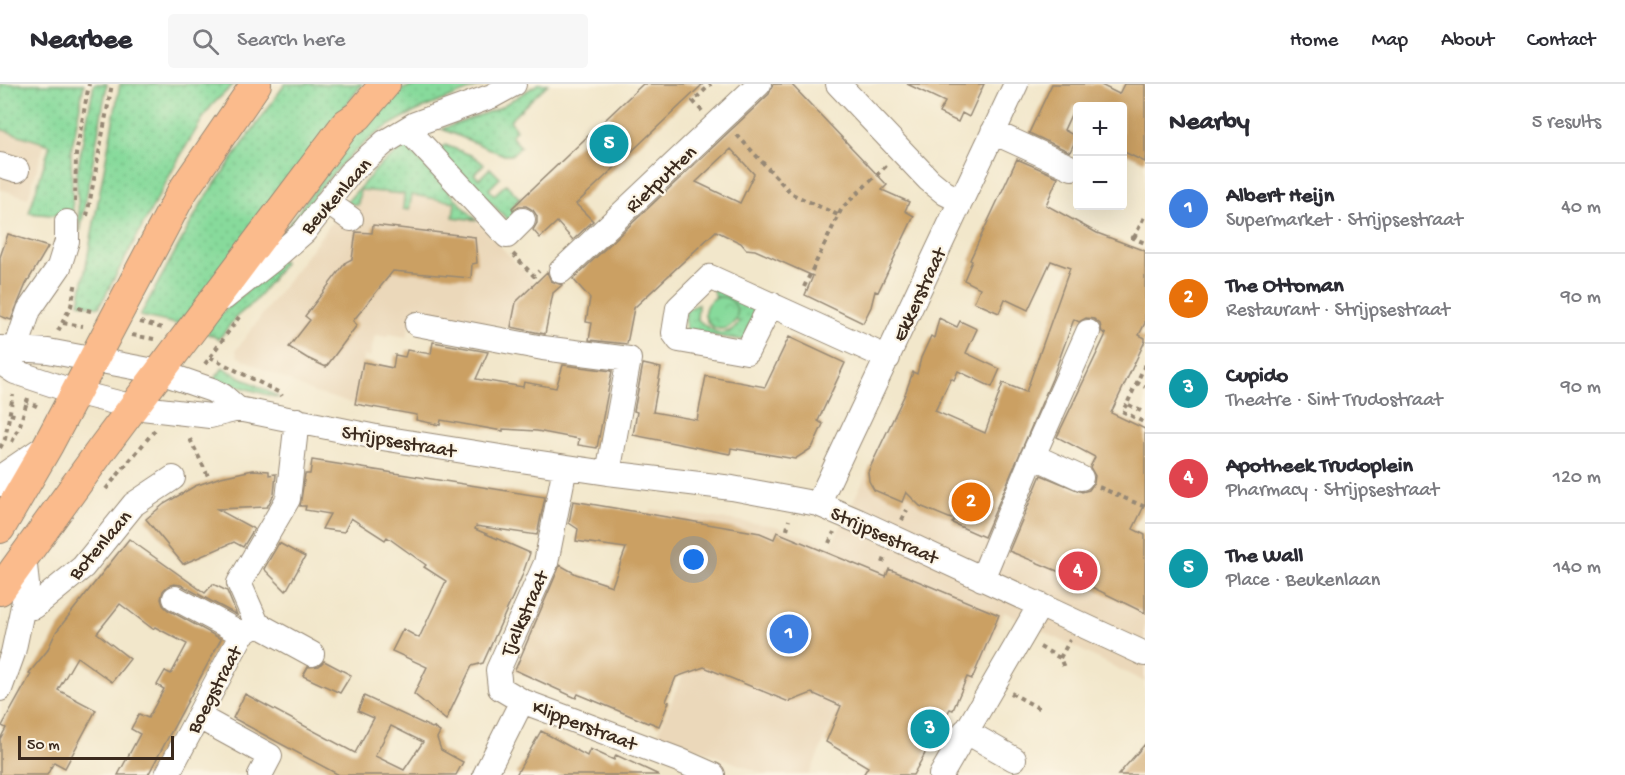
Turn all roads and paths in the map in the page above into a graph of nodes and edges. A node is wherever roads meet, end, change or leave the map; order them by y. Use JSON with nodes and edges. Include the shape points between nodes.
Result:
{"nodes":[{"id":1,"x":89,"y":84,"type":"edge"},
{"id":2,"x":112,"y":84,"type":"edge"},
{"id":3,"x":256,"y":84,"type":"edge"},
{"id":4,"x":370,"y":84,"type":"edge"},
{"id":5,"x":385,"y":84,"type":"edge"},
{"id":6,"x":514,"y":84,"type":"edge"},
{"id":7,"x":711,"y":84,"type":"edge"},
{"id":8,"x":759,"y":84,"type":"edge"},
{"id":9,"x":838,"y":84,"type":"edge"},
{"id":10,"x":1016,"y":84,"type":"edge"},
{"id":11,"x":711,"y":114,"type":"junction"},
{"id":12,"x":346,"y":124,"type":"junction"},
{"id":13,"x":407,"y":129,"type":"junction"},
{"id":14,"x":993,"y":132,"type":"junction"},
{"id":15,"x":886,"y":166,"type":"dead end"},
{"id":16,"x":1071,"y":168,"type":"dead end"},
{"id":17,"x":962,"y":201,"type":"junction"},
{"id":18,"x":327,"y":202,"type":"junction"},
{"id":19,"x":838,"y":215,"type":"junction"},
{"id":20,"x":1145,"y":216,"type":"edge"},
{"id":21,"x":76,"y":219,"type":"junction"},
{"id":22,"x":351,"y":219,"type":"dead end"},
{"id":23,"x":523,"y":220,"type":"dead end"},
{"id":24,"x":1145,"y":243,"type":"edge"},
{"id":25,"x":511,"y":252,"type":"dead end"},
{"id":26,"x":552,"y":270,"type":"joint"},
{"id":27,"x":76,"y":279,"type":"dead end"},
{"id":28,"x":804,"y":287,"type":"dead end"},
{"id":29,"x":771,"y":304,"type":"dead end"},
{"id":30,"x":78,"y":308,"type":"dead end"},
{"id":31,"x":202,"y":314,"type":"junction"},
{"id":32,"x":102,"y":321,"type":"junction"},
{"id":33,"x":137,"y":322,"type":"dead end"},
{"id":34,"x":417,"y":324,"type":"dead end"},
{"id":35,"x":1088,"y":332,"type":"dead end"},
{"id":36,"x":174,"y":337,"type":"junction"},
{"id":37,"x":6,"y":357,"type":"edge"},
{"id":38,"x":888,"y":358,"type":"junction"},
{"id":39,"x":93,"y":359,"type":"junction"},
{"id":40,"x":1145,"y":365,"type":"edge"},
{"id":41,"x":160,"y":372,"type":"junction"},
{"id":42,"x":1137,"y":382,"type":"junction"},
{"id":43,"x":1145,"y":387,"type":"edge"},
{"id":44,"x":75,"y":392,"type":"junction"},
{"id":45,"x":13,"y":395,"type":"dead end"},
{"id":46,"x":27,"y":402,"type":"dead end"},
{"id":47,"x":1126,"y":404,"type":"junction"},
{"id":48,"x":134,"y":407,"type":"junction"},
{"id":49,"x":238,"y":409,"type":"junction"},
{"id":50,"x":1145,"y":413,"type":"edge"},
{"id":51,"x":10,"y":414,"type":"junction"},
{"id":52,"x":18,"y":416,"type":"dead end"},
{"id":53,"x":297,"y":420,"type":"junction"},
{"id":54,"x":1145,"y":423,"type":"edge"},
{"id":55,"x":190,"y":439,"type":"dead end"},
{"id":56,"x":48,"y":445,"type":"junction"},
{"id":57,"x":0,"y":448,"type":"edge"},
{"id":58,"x":1033,"y":456,"type":"junction"},
{"id":59,"x":565,"y":467,"type":"junction"},
{"id":60,"x":608,"y":473,"type":"junction"},
{"id":61,"x":208,"y":476,"type":"dead end"},
{"id":62,"x":173,"y":478,"type":"dead end"},
{"id":63,"x":1081,"y":478,"type":"joint"},
{"id":64,"x":3,"y":479,"type":"edge"},
{"id":65,"x":818,"y":504,"type":"junction"},
{"id":66,"x":1145,"y":507,"type":"edge"},
{"id":67,"x":0,"y":528,"type":"edge"},
{"id":68,"x":982,"y":579,"type":"junction"},
{"id":69,"x":12,"y":598,"type":"edge"},
{"id":70,"x":175,"y":598,"type":"dead end"},
{"id":71,"x":1040,"y":605,"type":"junction"},
{"id":72,"x":249,"y":629,"type":"junction"},
{"id":73,"x":1070,"y":640,"type":"dead end"},
{"id":74,"x":1033,"y":643,"type":"dead end"},
{"id":75,"x":312,"y":654,"type":"dead end"},
{"id":76,"x":1145,"y":654,"type":"edge"},
{"id":77,"x":1060,"y":658,"type":"junction"},
{"id":78,"x":1065,"y":670,"type":"dead end"},
{"id":79,"x":996,"y":684,"type":"junction"},
{"id":80,"x":0,"y":689,"type":"edge"},
{"id":81,"x":522,"y":701,"type":"junction"},
{"id":82,"x":1042,"y":710,"type":"dead end"},
{"id":83,"x":199,"y":717,"type":"junction"},
{"id":84,"x":965,"y":731,"type":"junction"},
{"id":85,"x":1014,"y":759,"type":"dead end"},
{"id":86,"x":167,"y":775,"type":"edge"},
{"id":87,"x":260,"y":775,"type":"edge"},
{"id":88,"x":485,"y":775,"type":"edge"},
{"id":89,"x":713,"y":775,"type":"edge"},
{"id":90,"x":941,"y":775,"type":"edge"}],
"edges":[{"from":1,"to":21,"type":"path","via":[[76,154]]},
{"from":2,"to":21,"type":"path"},
{"from":3,"to":32,"type":"main road","via":[[182,192]]},
{"from":4,"to":12,"type":"main road","name":"Beukenlaan","via":[[350,110]]},
{"from":5,"to":12,"type":"main road","name":"Beukenlaan","via":[[358,116]]},
{"from":6,"to":13,"type":"street","name":"Beukenlaan"},
{"from":7,"to":11,"type":"path","via":[[693,101]]},
{"from":8,"to":11,"type":"street","name":"Rietputten"},
{"from":9,"to":17,"type":"street","via":[[929,180]]},
{"from":10,"to":14,"type":"street","name":"Ekkerstraat"},
{"from":11,"to":19,"type":"path","via":[[792,194]]},
{"from":11,"to":26,"type":"street","name":"Rietputten"},
{"from":12,"to":31,"type":"main road","name":"Beukenlaan"},
{"from":13,"to":18,"type":"street","name":"Beukenlaan","via":[[385,142],[350,173]]},
{"from":13,"to":23,"type":"street","via":[[507,236]]},
{"from":14,"to":16,"type":"street"},
{"from":14,"to":17,"type":"street","name":"Ekkerstraat"},
{"from":15,"to":19,"type":"path"},
{"from":17,"to":38,"type":"street","name":"Ekkerstraat"},
{"from":18,"to":22,"type":"street"},
{"from":18,"to":31,"type":"street","name":"Beukenlaan","via":[[304,232]]},
{"from":19,"to":28,"type":"path"},
{"from":20,"to":24,"type":"path","via":[[1133,238]]},
{"from":21,"to":37,"type":"street","via":[[59,267],[29,310]]},
{"from":25,"to":26,"type":"path","via":[[534,276]]},
{"from":27,"to":32,"type":"path","via":[[63,323]]},
{"from":29,"to":38,"type":"street"},
{"from":30,"to":32,"type":"path"},
{"from":31,"to":36,"type":"main road","name":"Beukenlaan"},
{"from":32,"to":36,"type":"path"},
{"from":32,"to":39,"type":"main road"},
{"from":33,"to":36,"type":"path"},
{"from":34,"to":60,"type":"street","via":[[543,348],[629,359]]},
{"from":35,"to":58,"type":"street"},
{"from":36,"to":41,"type":"main road","name":"Beukenlaan"},
{"from":36,"to":53,"type":"path","via":[[280,393]]},
{"from":37,"to":39,"type":"street","name":"Strijpsestraat","via":[[48,351]]},
{"from":37,"to":44,"type":"street","name":"Strijpsestraat"},
{"from":38,"to":65,"type":"street","name":"Ekkerstraat"},
{"from":39,"to":41,"type":"street","name":"Strijpsestraat"},
{"from":39,"to":44,"type":"main road"},
{"from":40,"to":42,"type":"path"},
{"from":41,"to":48,"type":"main road","name":"Beukenlaan"},
{"from":41,"to":49,"type":"street","name":"Strijpsestraat","via":[[212,390]]},
{"from":42,"to":43,"type":"path"},
{"from":42,"to":47,"type":"path"},
{"from":44,"to":48,"type":"street","name":"Strijpsestraat"},
{"from":44,"to":56,"type":"main road"},
{"from":45,"to":51,"type":"path"},
{"from":46,"to":64,"type":"path","via":[[7,452]]},
{"from":47,"to":50,"type":"path"},
{"from":47,"to":54,"type":"path","via":[[1122,411]]},
{"from":48,"to":49,"type":"street","name":"Strijpsestraat","via":[[210,416]]},
{"from":48,"to":69,"type":"main road","via":[[24,555]]},
{"from":49,"to":53,"type":"street","name":"Strijpsestraat"},
{"from":51,"to":52,"type":"path"},
{"from":51,"to":57,"type":"path"},
{"from":53,"to":59,"type":"street","name":"Strijpsestraat","via":[[376,437]]},
{"from":53,"to":72,"type":"street","via":[[288,499],[239,583]]},
{"from":55,"to":61,"type":"path"},
{"from":56,"to":64,"type":"street"},
{"from":56,"to":67,"type":"main road"},
{"from":58,"to":63,"type":"street"},
{"from":58,"to":68,"type":"street"},
{"from":59,"to":60,"type":"street","name":"Strijpsestraat"},
{"from":59,"to":81,"type":"street","name":"Tjalkstraat","via":[[546,563],[498,670],[500,688]]},
{"from":60,"to":65,"type":"street","name":"Strijpsestraat","via":[[732,488]]},
{"from":62,"to":69,"type":"street","name":"Botenlaan","via":[[134,504],[73,577],[34,607]]},
{"from":63,"to":66,"type":"path"},
{"from":65,"to":68,"type":"street","name":"Strijpsestraat"},
{"from":68,"to":71,"type":"street","name":"Strijpsestraat"},
{"from":69,"to":80,"type":"street","via":[[13,653]]},
{"from":70,"to":72,"type":"street"},
{"from":71,"to":76,"type":"street","name":"Strijpsestraat"},
{"from":71,"to":79,"type":"street"},
{"from":72,"to":75,"type":"street"},
{"from":72,"to":83,"type":"street","name":"Boegstraat"},
{"from":73,"to":77,"type":"path"},
{"from":74,"to":77,"type":"path"},
{"from":77,"to":78,"type":"path"},
{"from":79,"to":82,"type":"path"},
{"from":79,"to":84,"type":"street"},
{"from":81,"to":88,"type":"street"},
{"from":81,"to":89,"type":"street","name":"Klipperstraat"},
{"from":83,"to":86,"type":"street","name":"Boegstraat"},
{"from":83,"to":87,"type":"street","via":[[270,756]]},
{"from":84,"to":85,"type":"street"},
{"from":84,"to":90,"type":"street"}]}
